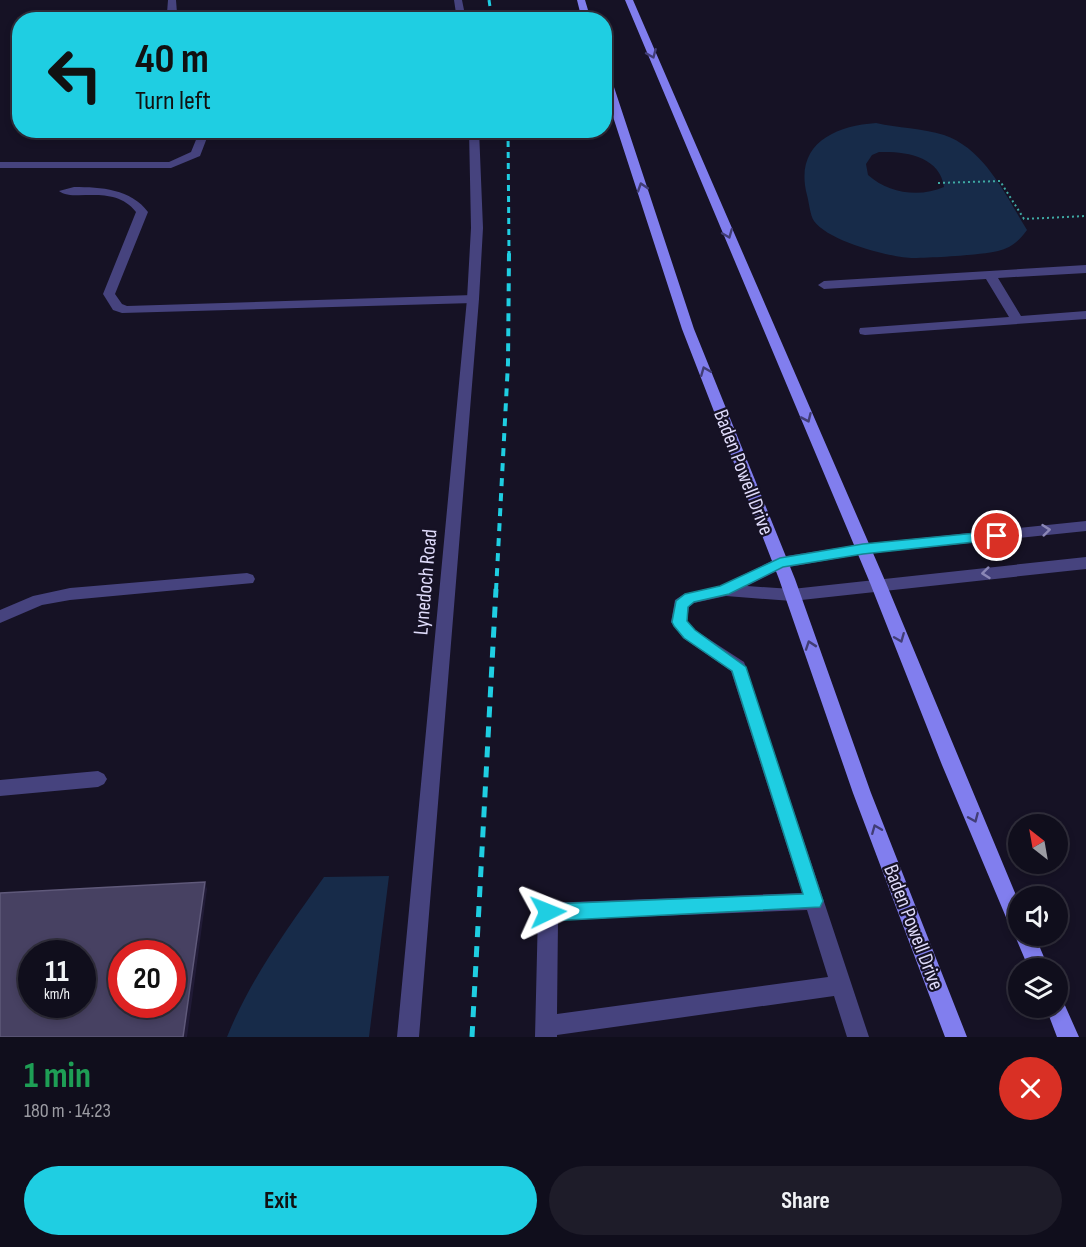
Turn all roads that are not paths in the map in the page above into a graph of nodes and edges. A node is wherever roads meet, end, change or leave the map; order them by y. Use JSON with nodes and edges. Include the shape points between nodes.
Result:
{"nodes":[{"id":1,"x":629,"y":0,"type":"edge"},
{"id":2,"x":612,"y":96,"type":"edge"},
{"id":3,"x":202,"y":138,"type":"edge"},
{"id":4,"x":474,"y":138,"type":"edge"},
{"id":5,"x":0,"y":165,"type":"edge"},
{"id":6,"x":65,"y":191,"type":"dead end"},
{"id":7,"x":1086,"y":270,"type":"edge"},
{"id":8,"x":990,"y":275,"type":"junction"},
{"id":9,"x":824,"y":285,"type":"dead end"},
{"id":10,"x":473,"y":299,"type":"junction"},
{"id":11,"x":1086,"y":315,"type":"edge"},
{"id":12,"x":1017,"y":320,"type":"junction"},
{"id":13,"x":865,"y":331,"type":"dead end"},
{"id":14,"x":1086,"y":526,"type":"edge"},
{"id":15,"x":863,"y":549,"type":"junction"},
{"id":16,"x":780,"y":563,"type":"junction"},
{"id":17,"x":1086,"y":563,"type":"edge"},
{"id":18,"x":247,"y":579,"type":"dead end"},
{"id":19,"x":878,"y":584,"type":"junction"},
{"id":20,"x":723,"y":591,"type":"junction"},
{"id":21,"x":792,"y":595,"type":"junction"},
{"id":22,"x":0,"y":617,"type":"edge"},
{"id":23,"x":98,"y":779,"type":"dead end"},
{"id":24,"x":0,"y":788,"type":"edge"},
{"id":25,"x":1008,"y":899,"type":"edge"},
{"id":26,"x":814,"y":901,"type":"junction"},
{"id":27,"x":841,"y":986,"type":"junction"},
{"id":28,"x":1060,"y":1018,"type":"edge"},
{"id":29,"x":546,"y":1031,"type":"edge"},
{"id":30,"x":408,"y":1037,"type":"edge"},
{"id":31,"x":858,"y":1037,"type":"edge"},
{"id":32,"x":956,"y":1037,"type":"edge"},
{"id":33,"x":1068,"y":1037,"type":"edge"}],
"edges":[{"from":1,"to":15,"type":"main road","one_way":true},
{"from":16,"to":2,"type":"main road","name":"Baden Powell Drive","one_way":true,"via":[[688,329]]},
{"from":3,"to":5,"type":"street","via":[[196,154],[171,165]]},
{"from":4,"to":10,"type":"street","name":"Lynedoch Road","via":[[477,228]]},
{"from":6,"to":10,"type":"street","via":[[90,190],[139,206],[142,212],[109,294],[117,307],[126,310]]},
{"from":7,"to":8,"type":"street"},
{"from":8,"to":9,"type":"street"},
{"from":8,"to":12,"type":"street"},
{"from":10,"to":30,"type":"street","name":"Lynedoch Road"},
{"from":11,"to":12,"type":"street"},
{"from":12,"to":13,"type":"street"},
{"from":15,"to":14,"type":"street","one_way":true},
{"from":15,"to":16,"type":"street"},
{"from":15,"to":19,"type":"main road"},
{"from":16,"to":20,"type":"street"},
{"from":16,"to":21,"type":"main road","name":"Baden Powell Drive"},
{"from":17,"to":19,"type":"street","one_way":true},
{"from":18,"to":22,"type":"street","via":[[70,594],[39,600]]},
{"from":19,"to":21,"type":"street"},
{"from":19,"to":25,"type":"main road","one_way":true},
{"from":20,"to":21,"type":"street"},
{"from":20,"to":26,"type":"street","via":[[690,598],[681,604],[679,622],[689,634],[738,667]]},
{"from":32,"to":21,"type":"main road","name":"Baden Powell Drive","one_way":true,"via":[[862,793]]},
{"from":23,"to":24,"type":"street"},
{"from":26,"to":27,"type":"street"},
{"from":26,"to":29,"type":"street","via":[[548,912]]},
{"from":27,"to":29,"type":"street"},
{"from":27,"to":31,"type":"street"},
{"from":28,"to":33,"type":"main road"}]}
